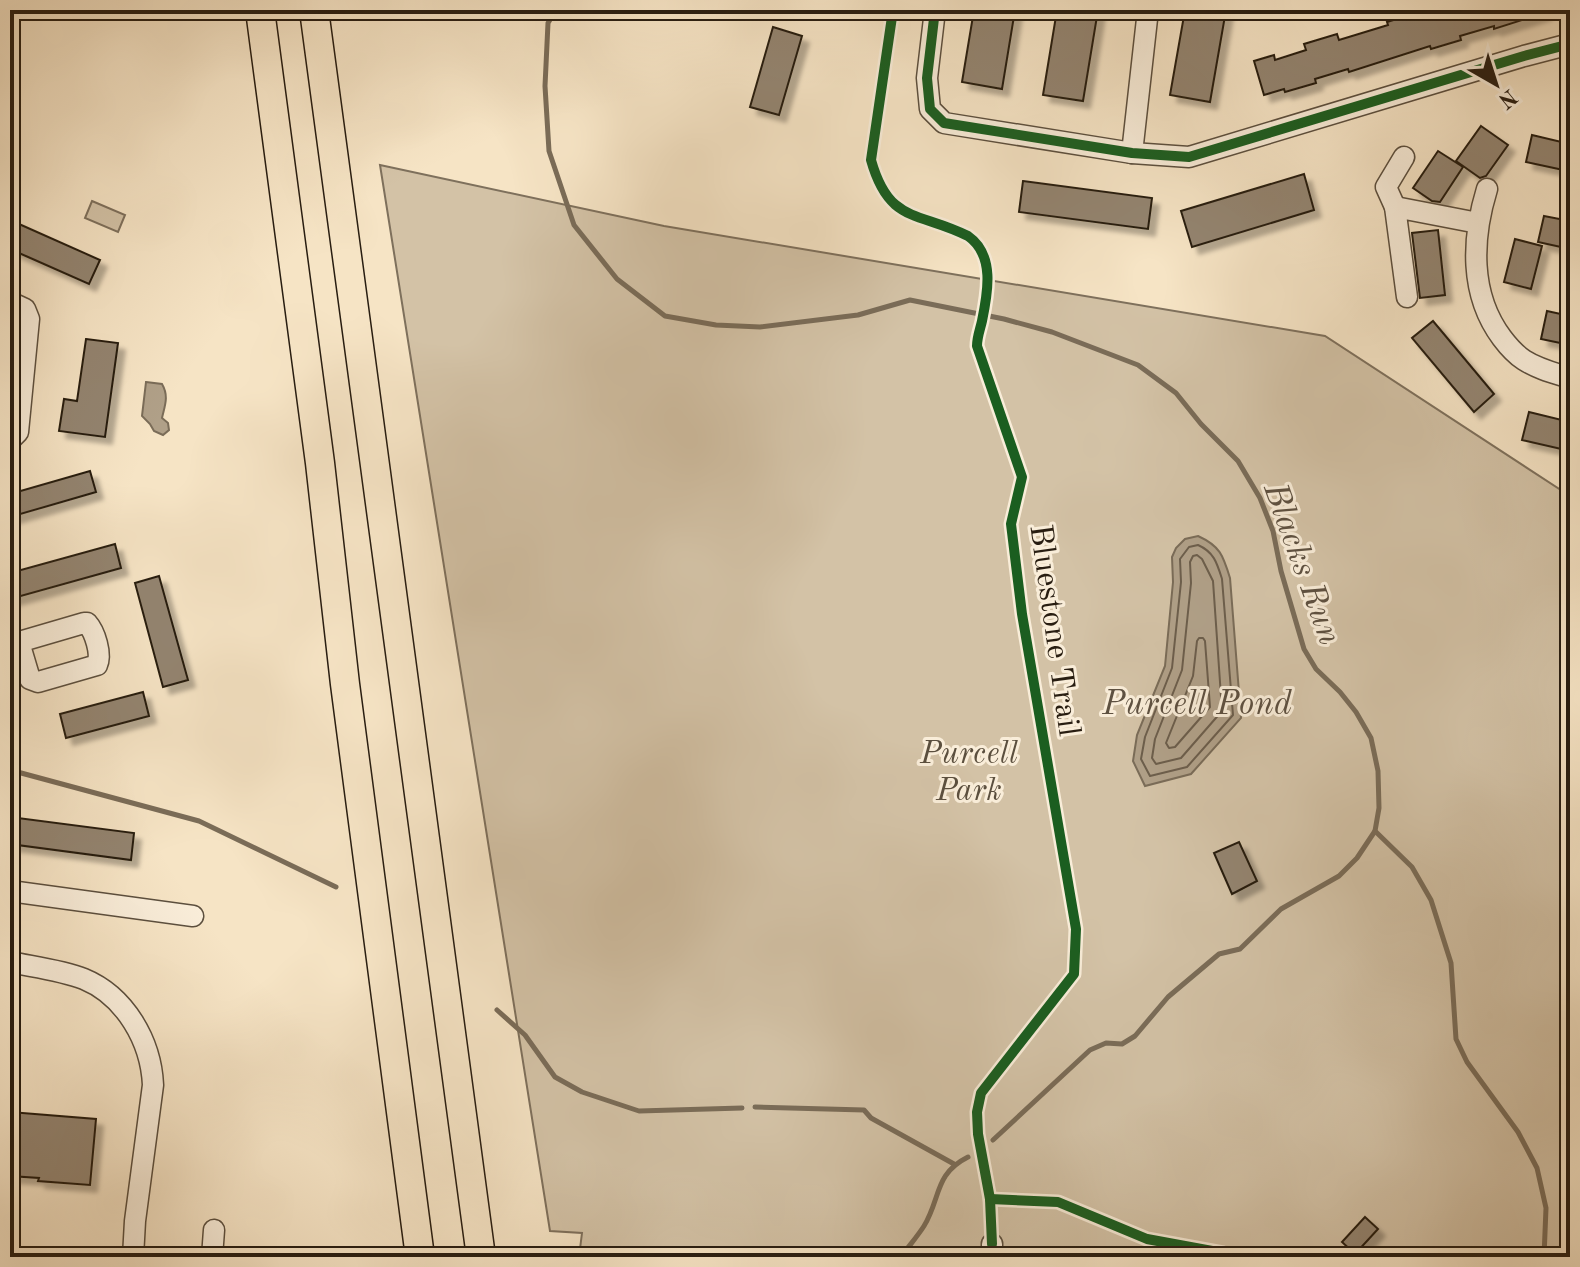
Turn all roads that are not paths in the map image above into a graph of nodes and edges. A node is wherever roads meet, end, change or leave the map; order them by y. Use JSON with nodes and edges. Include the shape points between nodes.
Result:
{"nodes":[{"id":1,"x":260,"y":10,"type":"edge"},
{"id":2,"x":314,"y":10,"type":"edge"},
{"id":3,"x":935,"y":10,"type":"edge"},
{"id":4,"x":1148,"y":10,"type":"edge"},
{"id":5,"x":1570,"y":44,"type":"edge"},
{"id":6,"x":1132,"y":153,"type":"junction"},
{"id":7,"x":1404,"y":157,"type":"dead end"},
{"id":8,"x":1487,"y":189,"type":"dead end"},
{"id":9,"x":1395,"y":207,"type":"junction"},
{"id":10,"x":1478,"y":223,"type":"junction"},
{"id":11,"x":1407,"y":297,"type":"dead end"},
{"id":12,"x":10,"y":302,"type":"edge"},
{"id":13,"x":1570,"y":378,"type":"edge"},
{"id":14,"x":10,"y":440,"type":"edge"},
{"id":15,"x":10,"y":891,"type":"edge"},
{"id":16,"x":193,"y":916,"type":"dead end"},
{"id":17,"x":13,"y":962,"type":"edge"},
{"id":18,"x":214,"y":1230,"type":"dead end"},
{"id":19,"x":133,"y":1257,"type":"edge"},
{"id":20,"x":212,"y":1257,"type":"edge"},
{"id":21,"x":420,"y":1257,"type":"edge"},
{"id":22,"x":481,"y":1257,"type":"edge"}],
"edges":[{"from":1,"to":21,"type":"highway"},
{"from":2,"to":22,"type":"highway"},
{"from":3,"to":6,"type":"street","via":[[927,78],[930,109],[944,123]]},
{"from":4,"to":6,"type":"street"},
{"from":5,"to":6,"type":"street","via":[[1189,157]]},
{"from":7,"to":9,"type":"street","via":[[1386,187]]},
{"from":8,"to":10,"type":"street"},
{"from":9,"to":10,"type":"street"},
{"from":9,"to":11,"type":"street"},
{"from":10,"to":13,"type":"street","via":[[1478,284],[1494,326],[1524,360]]},
{"from":12,"to":14,"type":"street","via":[[25,309],[29,319],[18,432]]},
{"from":15,"to":16,"type":"street"},
{"from":17,"to":19,"type":"street","via":[[99,987],[123,1008],[146,1048],[152,1088]]},
{"from":18,"to":20,"type":"street"}]}
